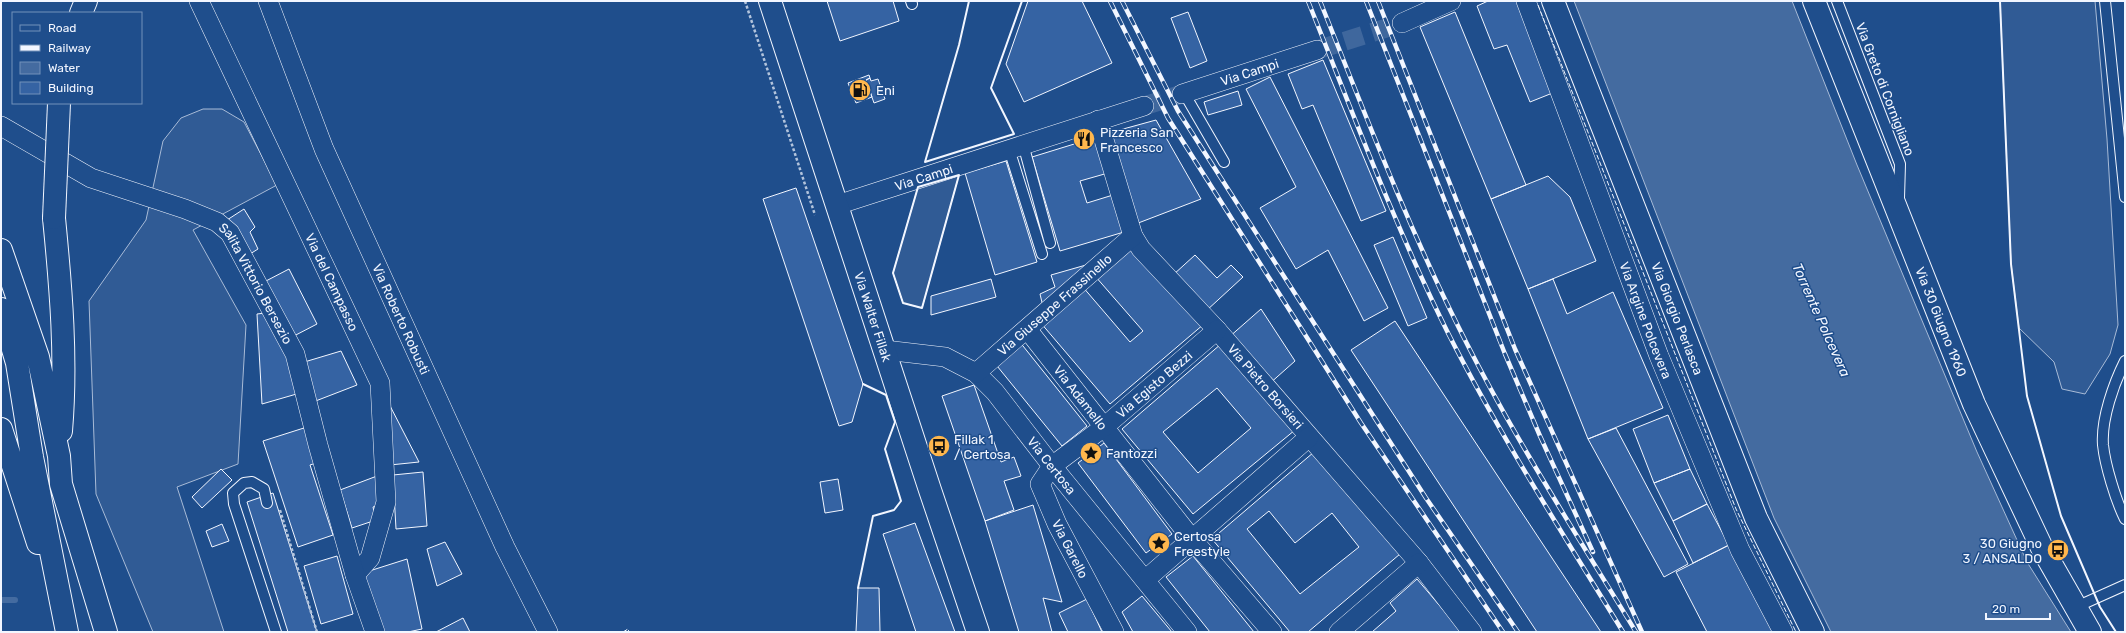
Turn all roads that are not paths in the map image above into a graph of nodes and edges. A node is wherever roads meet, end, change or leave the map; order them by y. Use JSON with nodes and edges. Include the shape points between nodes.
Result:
{"nodes":[{"id":1,"x":86,"y":1,"type":"edge"},
{"id":2,"x":199,"y":1,"type":"edge"},
{"id":3,"x":268,"y":1,"type":"edge"},
{"id":4,"x":770,"y":1,"type":"edge"},
{"id":5,"x":1451,"y":1,"type":"edge"},
{"id":6,"x":1526,"y":1,"type":"edge"},
{"id":7,"x":1553,"y":1,"type":"edge"},
{"id":8,"x":1814,"y":1,"type":"edge"},
{"id":9,"x":1837,"y":1,"type":"edge"},
{"id":10,"x":2105,"y":1,"type":"edge"},
{"id":11,"x":81,"y":12,"type":"edge"},
{"id":12,"x":1402,"y":23,"type":"tunnel mouth"},
{"id":13,"x":1317,"y":50,"type":"tunnel mouth"},
{"id":14,"x":1183,"y":93,"type":"joint"},
{"id":15,"x":59,"y":104,"type":"edge"},
{"id":16,"x":1144,"y":106,"type":"tunnel mouth"},
{"id":17,"x":1098,"y":120,"type":"junction"},
{"id":18,"x":1,"y":126,"type":"edge"},
{"id":19,"x":1016,"y":147,"type":"junction"},
{"id":20,"x":1224,"y":162,"type":"dead end"},
{"id":21,"x":2125,"y":197,"type":"edge"},
{"id":22,"x":837,"y":205,"type":"junction"},
{"id":23,"x":1898,"y":212,"type":"junction"},
{"id":24,"x":1133,"y":236,"type":"junction"},
{"id":25,"x":1050,"y":243,"type":"dead end"},
{"id":26,"x":1,"y":250,"type":"edge"},
{"id":27,"x":1042,"y":254,"type":"dead end"},
{"id":28,"x":1,"y":309,"type":"edge"},
{"id":29,"x":1027,"y":329,"type":"junction"},
{"id":30,"x":1217,"y":330,"type":"junction"},
{"id":31,"x":885,"y":350,"type":"junction"},
{"id":32,"x":2125,"y":361,"type":"edge"},
{"id":33,"x":976,"y":373,"type":"junction"},
{"id":34,"x":1104,"y":427,"type":"junction"},
{"id":35,"x":1,"y":430,"type":"edge"},
{"id":36,"x":1309,"y":437,"type":"junction"},
{"id":37,"x":59,"y":456,"type":"junction"},
{"id":38,"x":1052,"y":466,"type":"junction"},
{"id":39,"x":267,"y":503,"type":"dead end"},
{"id":40,"x":2125,"y":519,"type":"edge"},
{"id":41,"x":1192,"y":539,"type":"junction"},
{"id":42,"x":1419,"y":563,"type":"junction"},
{"id":43,"x":355,"y":575,"type":"junction"},
{"id":44,"x":1145,"y":580,"type":"junction"},
{"id":45,"x":2125,"y":585,"type":"edge"},
{"id":46,"x":2076,"y":607,"type":"junction"},
{"id":47,"x":67,"y":632,"type":"edge"},
{"id":48,"x":106,"y":632,"type":"edge"},
{"id":49,"x":276,"y":632,"type":"edge"},
{"id":50,"x":375,"y":632,"type":"edge"},
{"id":51,"x":548,"y":632,"type":"edge"},
{"id":52,"x":978,"y":632,"type":"edge"},
{"id":53,"x":1114,"y":632,"type":"edge"},
{"id":54,"x":1187,"y":632,"type":"edge"},
{"id":55,"x":1272,"y":632,"type":"edge"},
{"id":56,"x":1339,"y":632,"type":"edge"},
{"id":57,"x":1472,"y":632,"type":"edge"},
{"id":58,"x":1783,"y":632,"type":"edge"},
{"id":59,"x":1813,"y":632,"type":"edge"},
{"id":60,"x":2090,"y":632,"type":"edge"}],
"edges":[{"from":1,"to":11,"type":"main road"},
{"from":2,"to":43,"type":"street","name":"Via del Campasso","via":[[380,383],[386,502],[370,558]]},
{"from":3,"to":51,"type":"street","name":"Via Roberto Robusti","via":[[324,149],[505,547]]},
{"from":4,"to":22,"type":"main road","name":"Via Walter Fillak"},
{"from":5,"to":12,"type":"street"},
{"from":6,"to":58,"type":"street","name":"Via Argine Polcevera","via":[[1659,356],[1740,550]]},
{"from":7,"to":59,"type":"main road","name":"Via Giorgio Perlasca","via":[[1756,518]]},
{"from":8,"to":23,"type":"main road","name":"Via 30 Giugno 1960"},
{"from":9,"to":23,"type":"lane","name":"Via Greto di Cornigliano","via":[[1900,164]]},
{"from":10,"to":21,"type":"lane"},
{"from":13,"to":14,"type":"street","name":"Via Campi"},
{"from":14,"to":20,"type":"lane"},
{"from":15,"to":37,"type":"main road","bridge":true,"via":[[54,218],[62,307],[63,404]]},
{"from":16,"to":17,"type":"street","name":"Via Campi"},
{"from":17,"to":19,"type":"street","name":"Via Campi"},
{"from":17,"to":24,"type":"street","name":"Via Pietro Borsieri"},
{"from":18,"to":43,"type":"street","name":"Salita Vittorio Bersezio","via":[[91,178],[218,222],[230,233],[295,354]]},
{"from":19,"to":22,"type":"street","name":"Via Campi"},
{"from":19,"to":25,"type":"lane"},
{"from":19,"to":27,"type":"lane"},
{"from":22,"to":31,"type":"main road","name":"Via Walter Fillak"},
{"from":23,"to":46,"type":"main road","name":"Via 30 Giugno 1960","via":[[1974,404],[2042,548]]},
{"from":24,"to":29,"type":"street","name":"Via Giuseppe Frassinello"},
{"from":24,"to":30,"type":"street","name":"Via Pietro Borsieri","via":[[1141,249]]},
{"from":26,"to":37,"type":"main road","via":[[38,357]]},
{"from":28,"to":47,"type":"main road","via":[[18,363],[32,457]]},
{"from":29,"to":33,"type":"street","name":"Via Giuseppe Frassinello"},
{"from":29,"to":34,"type":"street","name":"Via Adamello"},
{"from":30,"to":34,"type":"street","name":"Via Egisto Bezzi"},
{"from":30,"to":36,"type":"street","name":"Via Pietro Borsieri"},
{"from":31,"to":33,"type":"street","name":"Via Certosa","via":[[945,357]]},
{"from":31,"to":52,"type":"main road","name":"Via Walter Fillak"},
{"from":32,"to":40,"type":"lane","via":[[2107,410],[2103,444],[2117,502]]},
{"from":33,"to":38,"type":"street","name":"Via Certosa","via":[[995,392]]},
{"from":34,"to":38,"type":"street","name":"Via Egisto Bezzi"},
{"from":34,"to":41,"type":"street","name":"Via Adamello"},
{"from":35,"to":47,"type":"main road"},
{"from":36,"to":41,"type":"street"},
{"from":36,"to":42,"type":"street","name":"Via Pietro Borsieri"},
{"from":37,"to":48,"type":"main road","via":[[61,484]]},
{"from":38,"to":44,"type":"street","name":"Via Certosa"},
{"from":38,"to":53,"type":"street","name":"Via Garello","via":[[1040,484],[1057,524]]},
{"from":39,"to":49,"type":"lane","via":[[264,489],[252,482],[244,483],[233,493],[234,504]]},
{"from":41,"to":44,"type":"street"},
{"from":41,"to":55,"type":"street","name":"Via Adamello"},
{"from":42,"to":56,"type":"street"},
{"from":42,"to":57,"type":"street","name":"Via Pietro Borsieri"},
{"from":43,"to":50,"type":"street","name":"Salita Vittorio Bersezio"},
{"from":44,"to":54,"type":"street","name":"Via Certosa"},
{"from":45,"to":46,"type":"lane"},
{"from":46,"to":60,"type":"main road","name":"Via 30 Giugno 1960"}]}
